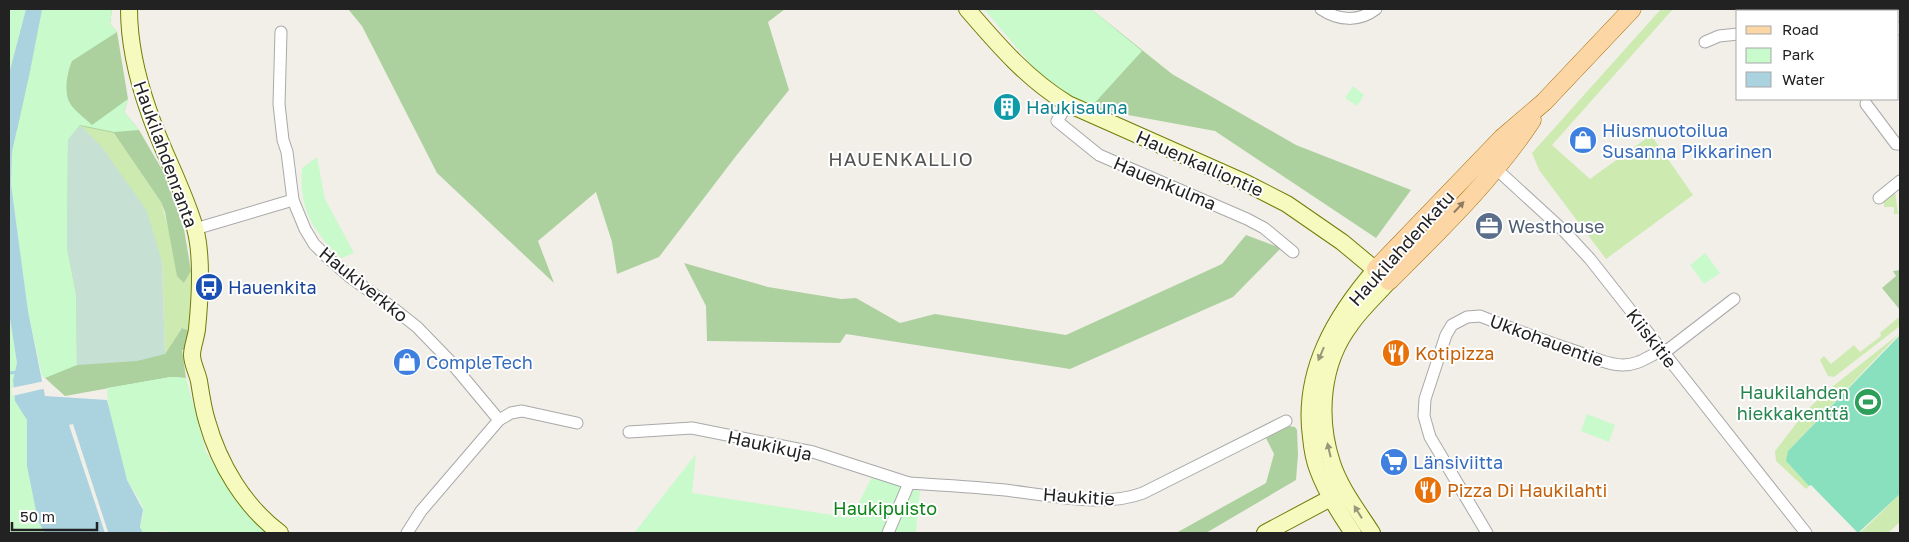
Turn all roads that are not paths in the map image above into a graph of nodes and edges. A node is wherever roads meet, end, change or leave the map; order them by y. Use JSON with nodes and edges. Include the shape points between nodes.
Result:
{"nodes":[{"id":1,"x":129,"y":9,"type":"edge"},
{"id":2,"x":967,"y":9,"type":"edge"},
{"id":3,"x":1321,"y":9,"type":"edge"},
{"id":4,"x":1376,"y":9,"type":"edge"},
{"id":5,"x":1632,"y":9,"type":"edge"},
{"id":6,"x":281,"y":32,"type":"dead end"},
{"id":7,"x":1736,"y":34,"type":"edge"},
{"id":8,"x":1705,"y":42,"type":"dead end"},
{"id":9,"x":1068,"y":104,"type":"junction"},
{"id":10,"x":1866,"y":104,"type":"dead end"},
{"id":11,"x":1900,"y":144,"type":"edge"},
{"id":12,"x":1490,"y":162,"type":"junction"},
{"id":13,"x":1900,"y":181,"type":"edge"},
{"id":14,"x":1879,"y":198,"type":"dead end"},
{"id":15,"x":292,"y":200,"type":"junction"},
{"id":16,"x":195,"y":229,"type":"junction"},
{"id":17,"x":1293,"y":252,"type":"dead end"},
{"id":18,"x":1383,"y":275,"type":"junction"},
{"id":19,"x":1734,"y":299,"type":"dead end"},
{"id":20,"x":1662,"y":350,"type":"junction"},
{"id":21,"x":499,"y":420,"type":"junction"},
{"id":22,"x":1286,"y":421,"type":"dead end"},
{"id":23,"x":577,"y":423,"type":"dead end"},
{"id":24,"x":629,"y":432,"type":"dead end"},
{"id":25,"x":908,"y":483,"type":"junction"},
{"id":26,"x":1339,"y":494,"type":"junction"},
{"id":27,"x":280,"y":533,"type":"edge"},
{"id":28,"x":406,"y":533,"type":"edge"},
{"id":29,"x":888,"y":533,"type":"edge"},
{"id":30,"x":1264,"y":533,"type":"edge"},
{"id":31,"x":1353,"y":533,"type":"edge"},
{"id":32,"x":1372,"y":533,"type":"edge"},
{"id":33,"x":1487,"y":533,"type":"edge"},
{"id":34,"x":1806,"y":533,"type":"edge"}],
"edges":[{"from":1,"to":16,"type":"main road","name":"Haukilahdenranta","via":[[129,32],[138,78]]},
{"from":2,"to":9,"type":"main road","name":"Hauenkalliontie","via":[[1034,81]]},
{"from":3,"to":4,"type":"street","via":[[1352,19]]},
{"from":5,"to":12,"type":"main road","name":"Haukilahdenkatu","via":[[1544,102],[1502,138]]},
{"from":6,"to":15,"type":"street","name":"Haukiverkko","via":[[279,104]]},
{"from":7,"to":8,"type":"street"},
{"from":9,"to":17,"type":"street","name":"Hauenkulma","via":[[1057,121],[1099,155],[1247,219],[1264,228]]},
{"from":9,"to":18,"type":"main road","name":"Hauenkalliontie","via":[[1230,175],[1287,204]]},
{"from":10,"to":11,"type":"street","via":[[1896,144]]},
{"from":12,"to":18,"type":"main road","name":"Haukilahdenkatu"},
{"from":12,"to":20,"type":"street","name":"Kiiskitie","via":[[1590,259]]},
{"from":13,"to":14,"type":"street"},
{"from":15,"to":16,"type":"street"},
{"from":15,"to":21,"type":"street","name":"Haukiverkko","via":[[314,244],[350,277],[416,327],[449,360]]},
{"from":16,"to":27,"type":"main road","name":"Haukilahdenranta","via":[[200,276],[197,330],[203,355],[199,380],[207,422],[231,477],[255,511]]},
{"from":18,"to":26,"type":"main road","name":"Haukilahdenkatu","via":[[1356,292],[1326,342],[1313,377],[1309,402],[1312,447],[1318,470]]},
{"from":19,"to":20,"type":"street","via":[[1678,343]]},
{"from":20,"to":33,"type":"street","name":"Ukkohauentie","via":[[1635,364],[1612,364],[1480,316],[1467,317],[1452,325],[1446,334],[1425,399],[1424,416],[1430,437]]},
{"from":20,"to":34,"type":"street","name":"Kiiskitie"},
{"from":21,"to":23,"type":"street","via":[[522,411]]},
{"from":21,"to":28,"type":"street"},
{"from":22,"to":25,"type":"street","name":"Haukitie","via":[[1124,500],[1104,501]]},
{"from":24,"to":25,"type":"street","name":"Haukikuja","via":[[692,428],[813,452]]},
{"from":25,"to":29,"type":"street"},
{"from":26,"to":30,"type":"main road"},
{"from":26,"to":31,"type":"main road","name":"Haukilahdenkatu"},
{"from":32,"to":26,"type":"main road","name":"Haukilahdenkatu","one_way":true}]}
